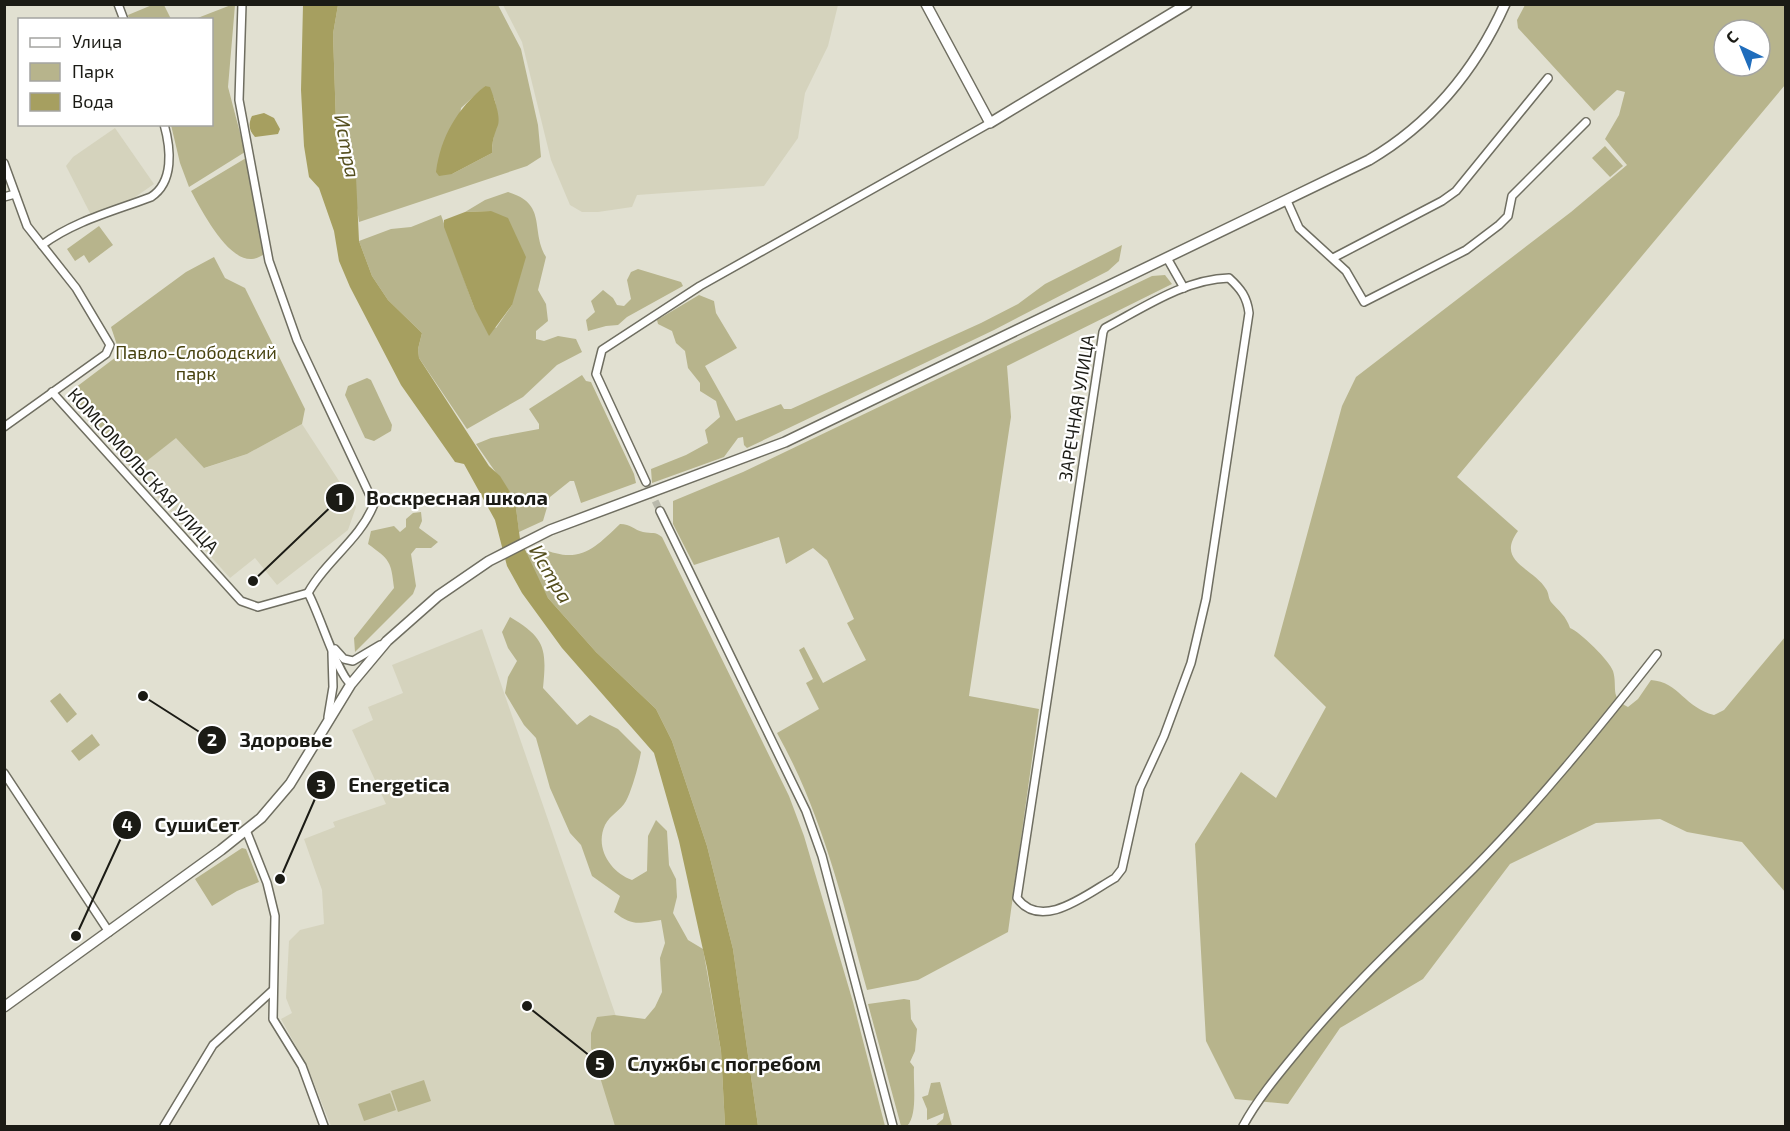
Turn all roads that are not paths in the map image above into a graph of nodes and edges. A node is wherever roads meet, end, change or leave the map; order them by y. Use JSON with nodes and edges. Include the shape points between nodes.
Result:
{"nodes":[{"id":1,"x":242,"y":4,"type":"edge"},
{"id":2,"x":926,"y":4,"type":"edge"},
{"id":3,"x":1187,"y":4,"type":"edge"},
{"id":4,"x":1505,"y":4,"type":"edge"},
{"id":5,"x":1548,"y":78,"type":"dead end"},
{"id":6,"x":1586,"y":122,"type":"dead end"},
{"id":7,"x":990,"y":123,"type":"junction"},
{"id":8,"x":165,"y":126,"type":"edge"},
{"id":9,"x":4,"y":163,"type":"edge"},
{"id":10,"x":15,"y":194,"type":"junction"},
{"id":11,"x":4,"y":197,"type":"edge"},
{"id":12,"x":1287,"y":201,"type":"junction"},
{"id":13,"x":42,"y":245,"type":"junction"},
{"id":14,"x":1167,"y":258,"type":"junction"},
{"id":15,"x":1334,"y":258,"type":"junction"},
{"id":16,"x":1184,"y":288,"type":"junction"},
{"id":17,"x":52,"y":392,"type":"junction"},
{"id":18,"x":4,"y":428,"type":"edge"},
{"id":19,"x":646,"y":482,"type":"tunnel mouth"},
{"id":20,"x":660,"y":511,"type":"tunnel mouth"},
{"id":21,"x":308,"y":593,"type":"junction"},
{"id":22,"x":387,"y":640,"type":"junction"},
{"id":23,"x":332,"y":645,"type":"junction"},
{"id":24,"x":1657,"y":654,"type":"dead end"},
{"id":25,"x":351,"y":684,"type":"junction"},
{"id":26,"x":327,"y":723,"type":"junction"},
{"id":27,"x":5,"y":773,"type":"edge"},
{"id":28,"x":246,"y":830,"type":"junction"},
{"id":29,"x":109,"y":932,"type":"junction"},
{"id":30,"x":272,"y":991,"type":"junction"},
{"id":31,"x":4,"y":1007,"type":"edge"},
{"id":32,"x":164,"y":1126,"type":"edge"},
{"id":33,"x":324,"y":1126,"type":"edge"},
{"id":34,"x":893,"y":1126,"type":"edge"},
{"id":35,"x":1243,"y":1126,"type":"edge"}],
"edges":[{"from":1,"to":21,"type":"street","via":[[239,100],[268,261],[297,340],[374,504],[359,532],[317,577]]},
{"from":2,"to":7,"type":"main road"},
{"from":3,"to":7,"type":"main road"},
{"from":4,"to":12,"type":"main road","via":[[1461,82],[1434,112],[1387,150]]},
{"from":5,"to":15,"type":"street","via":[[1456,191]]},
{"from":6,"to":15,"type":"street","via":[[1512,196],[1509,216],[1466,250],[1364,302]]},
{"from":7,"to":19,"type":"street","via":[[700,286],[602,350],[596,374]]},
{"from":8,"to":13,"type":"street","via":[[169,157],[161,190],[81,222]]},
{"from":9,"to":10,"type":"street","name":"КОМСОМОЛЬСКАЯ УЛИЦА"},
{"from":10,"to":11,"type":"street"},
{"from":10,"to":13,"type":"street","name":"КОМСОМОЛЬСКАЯ УЛИЦА","via":[[27,226]]},
{"from":12,"to":14,"type":"main road"},
{"from":12,"to":15,"type":"street","via":[[1303,233]]},
{"from":13,"to":17,"type":"street","name":"КОМСОМОЛЬСКАЯ УЛИЦА","via":[[76,288],[110,345],[106,354]]},
{"from":14,"to":16,"type":"street"},
{"from":14,"to":22,"type":"main road","via":[[785,442],[523,543],[465,577]]},
{"from":16,"to":16,"type":"street","name":"ЗАРЕЧНАЯ УЛИЦА","via":[[1102,332],[1017,898],[1024,908],[1038,914],[1052,912],[1115,878],[1122,869],[1140,788],[1191,663],[1206,599],[1249,314],[1240,287],[1229,279],[1209,279]]},
{"from":17,"to":18,"type":"street"},
{"from":17,"to":21,"type":"street","name":"КОМСОМОЛЬСКАЯ УЛИЦА","via":[[241,601],[258,607]]},
{"from":20,"to":34,"type":"street","via":[[806,811],[822,856]]},
{"from":21,"to":23,"type":"street"},
{"from":22,"to":23,"type":"street","via":[[353,661],[344,659]]},
{"from":22,"to":25,"type":"main road"},
{"from":23,"to":25,"type":"street","via":[[342,676]]},
{"from":23,"to":26,"type":"street","via":[[333,687]]},
{"from":24,"to":35,"type":"street","via":[[1537,800],[1342,998],[1252,1109]]},
{"from":25,"to":26,"type":"main road"},
{"from":26,"to":28,"type":"main road","via":[[285,791]]},
{"from":27,"to":29,"type":"street"},
{"from":28,"to":29,"type":"main road"},
{"from":28,"to":30,"type":"street","via":[[267,882],[275,916]]},
{"from":29,"to":31,"type":"main road"},
{"from":30,"to":32,"type":"street","via":[[203,1058]]},
{"from":30,"to":33,"type":"street","via":[[275,1025],[302,1066]]}]}
